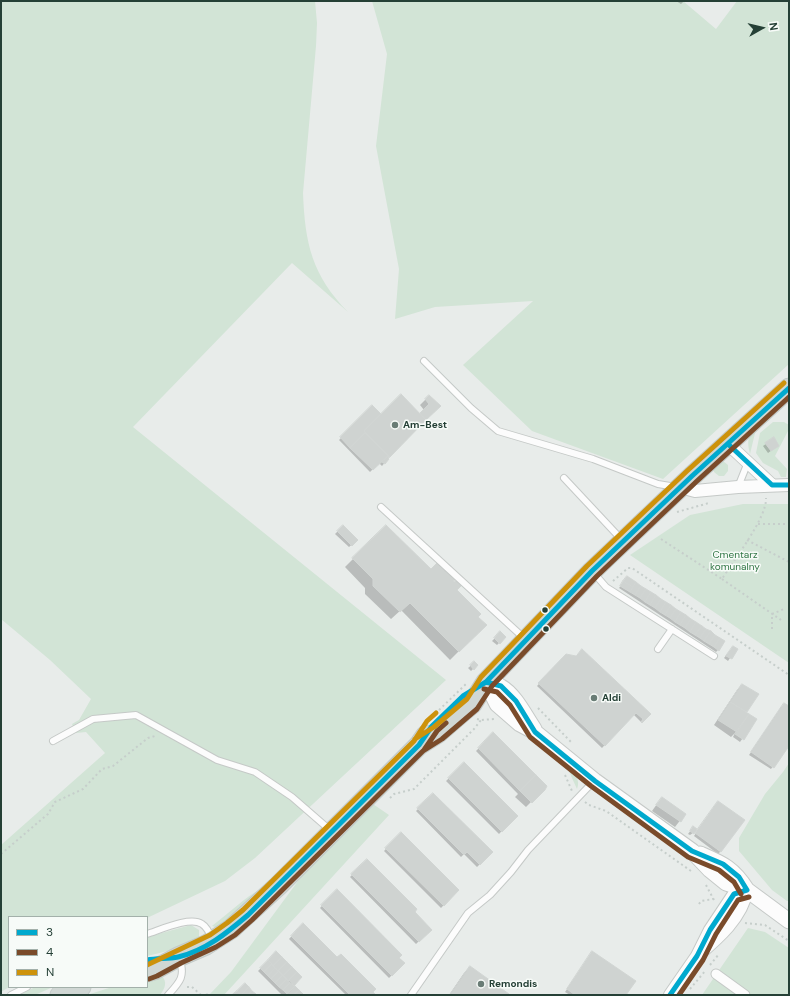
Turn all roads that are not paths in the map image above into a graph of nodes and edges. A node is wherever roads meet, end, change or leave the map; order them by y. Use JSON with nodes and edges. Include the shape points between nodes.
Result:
{"nodes":[{"id":1,"x":424,"y":361,"type":"dead end"},
{"id":2,"x":789,"y":388,"type":"edge"},
{"id":3,"x":728,"y":444,"type":"junction"},
{"id":4,"x":748,"y":462,"type":"junction"},
{"id":5,"x":564,"y":478,"type":"dead end"},
{"id":6,"x":772,"y":485,"type":"junction"},
{"id":7,"x":789,"y":485,"type":"edge"},
{"id":8,"x":680,"y":487,"type":"junction"},
{"id":9,"x":738,"y":487,"type":"junction"},
{"id":10,"x":381,"y":507,"type":"dead end"},
{"id":11,"x":623,"y":541,"type":"junction"},
{"id":12,"x":592,"y":571,"type":"junction"},
{"id":13,"x":672,"y":629,"type":"junction"},
{"id":14,"x":526,"y":640,"type":"junction"},
{"id":15,"x":658,"y":648,"type":"dead end"},
{"id":16,"x":714,"y":656,"type":"dead end"},
{"id":17,"x":486,"y":682,"type":"junction"},
{"id":18,"x":53,"y":741,"type":"dead end"},
{"id":19,"x":595,"y":781,"type":"junction"},
{"id":20,"x":332,"y":831,"type":"junction"},
{"id":21,"x":747,"y":890,"type":"junction"},
{"id":22,"x":789,"y":921,"type":"edge"},
{"id":23,"x":148,"y":934,"type":"edge"},
{"id":24,"x":213,"y":941,"type":"junction"},
{"id":25,"x":178,"y":957,"type":"junction"},
{"id":26,"x":148,"y":960,"type":"edge"},
{"id":27,"x":148,"y":972,"type":"edge"},
{"id":28,"x":716,"y":974,"type":"dead end"},
{"id":29,"x":25,"y":988,"type":"edge"},
{"id":30,"x":78,"y":988,"type":"edge"},
{"id":31,"x":11,"y":995,"type":"edge"},
{"id":32,"x":60,"y":995,"type":"edge"},
{"id":33,"x":168,"y":995,"type":"edge"},
{"id":34,"x":412,"y":995,"type":"edge"},
{"id":35,"x":670,"y":995,"type":"edge"},
{"id":36,"x":745,"y":995,"type":"edge"}],
"edges":[{"from":1,"to":8,"type":"lane","via":[[498,431],[593,459],[658,484]]},
{"from":2,"to":3,"type":"main road"},
{"from":3,"to":4,"type":"street"},
{"from":3,"to":8,"type":"main road"},
{"from":4,"to":6,"type":"street"},
{"from":4,"to":9,"type":"lane"},
{"from":5,"to":11,"type":"lane"},
{"from":6,"to":7,"type":"street"},
{"from":6,"to":9,"type":"street"},
{"from":8,"to":9,"type":"street","via":[[695,491]]},
{"from":8,"to":11,"type":"main road"},
{"from":10,"to":14,"type":"lane"},
{"from":11,"to":12,"type":"main road"},
{"from":12,"to":13,"type":"lane","via":[[606,587]]},
{"from":12,"to":14,"type":"main road"},
{"from":13,"to":15,"type":"lane"},
{"from":13,"to":16,"type":"lane"},
{"from":14,"to":17,"type":"main road"},
{"from":17,"to":19,"type":"street","via":[[501,686],[516,701],[535,732]]},
{"from":17,"to":20,"type":"main road","via":[[463,696],[432,726],[419,745]]},
{"from":18,"to":20,"type":"lane","via":[[93,719],[136,715],[217,760],[255,772]]},
{"from":19,"to":21,"type":"street","via":[[692,851],[723,864],[739,877]]},
{"from":19,"to":34,"type":"lane","via":[[528,850],[490,895],[468,913]]},
{"from":20,"to":24,"type":"main road","via":[[248,914]]},
{"from":21,"to":22,"type":"street"},
{"from":21,"to":35,"type":"street","via":[[734,894]]},
{"from":23,"to":24,"type":"lane","via":[[193,921],[205,926]]},
{"from":24,"to":25,"type":"main road"},
{"from":25,"to":26,"type":"main road"},
{"from":25,"to":27,"type":"main road"},
{"from":25,"to":33,"type":"lane","via":[[183,968],[182,976]]},
{"from":28,"to":36,"type":"street"},
{"from":29,"to":31,"type":"lane"},
{"from":30,"to":32,"type":"main road"}]}
